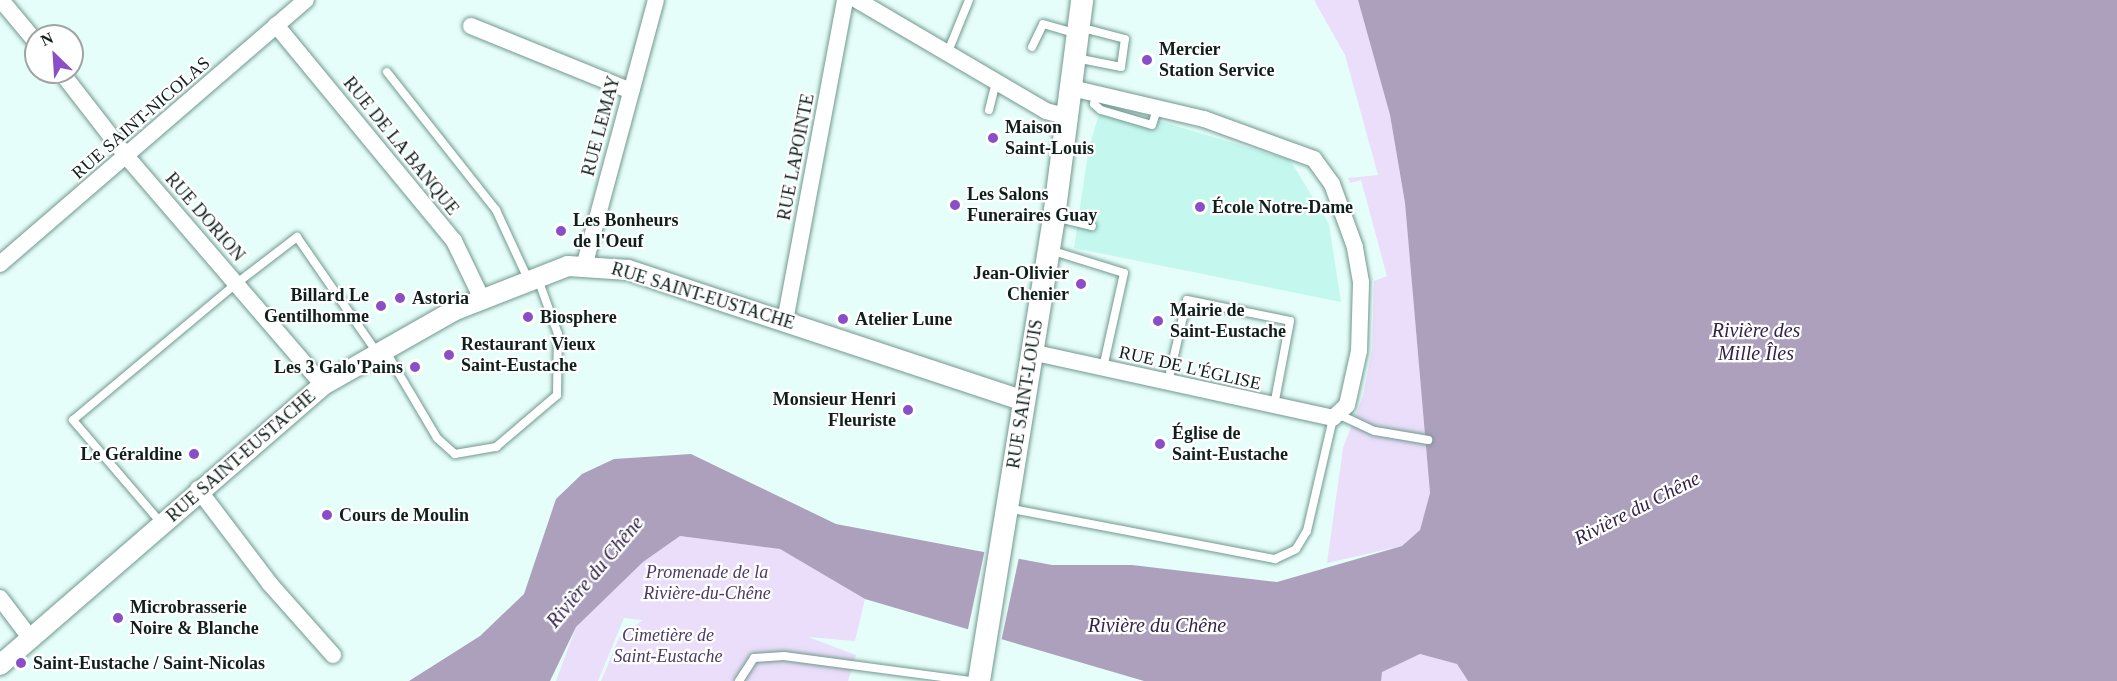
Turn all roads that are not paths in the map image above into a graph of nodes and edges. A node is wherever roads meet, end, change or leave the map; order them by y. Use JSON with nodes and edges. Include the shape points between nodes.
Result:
{"nodes":[{"id":1,"x":1,"y":0,"type":"edge"},
{"id":2,"x":306,"y":0,"type":"edge"},
{"id":3,"x":656,"y":0,"type":"edge"},
{"id":4,"x":845,"y":0,"type":"edge"},
{"id":5,"x":857,"y":0,"type":"edge"},
{"id":6,"x":969,"y":0,"type":"edge"},
{"id":7,"x":1082,"y":0,"type":"edge"},
{"id":8,"x":276,"y":25,"type":"junction"},
{"id":9,"x":471,"y":26,"type":"dead end"},
{"id":10,"x":24,"y":28,"type":"edge"},
{"id":11,"x":1079,"y":30,"type":"junction"},
{"id":12,"x":1032,"y":47,"type":"dead end"},
{"id":13,"x":947,"y":54,"type":"junction"},
{"id":14,"x":1076,"y":58,"type":"junction"},
{"id":15,"x":387,"y":72,"type":"dead end"},
{"id":16,"x":996,"y":82,"type":"junction"},
{"id":17,"x":71,"y":84,"type":"edge"},
{"id":18,"x":1072,"y":88,"type":"junction"},
{"id":19,"x":631,"y":91,"type":"junction"},
{"id":20,"x":989,"y":110,"type":"dead end"},
{"id":21,"x":1068,"y":117,"type":"junction"},
{"id":22,"x":127,"y":157,"type":"junction"},
{"id":23,"x":1054,"y":217,"type":"junction"},
{"id":24,"x":1092,"y":226,"type":"dead end"},
{"id":25,"x":1048,"y":249,"type":"junction"},
{"id":26,"x":585,"y":263,"type":"junction"},
{"id":27,"x":0,"y":264,"type":"edge"},
{"id":28,"x":532,"y":277,"type":"junction"},
{"id":29,"x":237,"y":283,"type":"junction"},
{"id":30,"x":482,"y":299,"type":"junction"},
{"id":31,"x":785,"y":321,"type":"junction"},
{"id":32,"x":381,"y":351,"type":"junction"},
{"id":33,"x":1031,"y":352,"type":"junction"},
{"id":34,"x":1103,"y":368,"type":"junction"},
{"id":35,"x":1168,"y":382,"type":"junction"},
{"id":36,"x":323,"y":385,"type":"junction"},
{"id":37,"x":1023,"y":401,"type":"junction"},
{"id":38,"x":1274,"y":406,"type":"junction"},
{"id":39,"x":1337,"y":417,"type":"junction"},
{"id":40,"x":1428,"y":440,"type":"dead end"},
{"id":41,"x":198,"y":489,"type":"junction"},
{"id":42,"x":1007,"y":508,"type":"junction"},
{"id":43,"x":163,"y":524,"type":"junction"},
{"id":44,"x":0,"y":598,"type":"edge"},
{"id":45,"x":31,"y":639,"type":"junction"},
{"id":46,"x":333,"y":655,"type":"dead end"},
{"id":47,"x":0,"y":665,"type":"edge"},
{"id":48,"x":739,"y":681,"type":"edge"},
{"id":49,"x":972,"y":681,"type":"edge"},
{"id":50,"x":980,"y":681,"type":"edge"}],
"edges":[{"from":1,"to":10,"type":"street"},
{"from":2,"to":8,"type":"street","name":"RUE SAINT-NICOLAS"},
{"from":3,"to":19,"type":"street","name":"RUE LEMAY"},
{"from":4,"to":31,"type":"street","name":"RUE LAPOINTE"},
{"from":5,"to":13,"type":"street"},
{"from":6,"to":13,"type":"lane"},
{"from":7,"to":11,"type":"main road","name":"RUE SAINT-LOUIS"},
{"from":8,"to":22,"type":"street","name":"RUE SAINT-NICOLAS"},
{"from":8,"to":30,"type":"street","name":"RUE DE LA BANQUE","via":[[454,241]]},
{"from":9,"to":19,"type":"street"},
{"from":11,"to":12,"type":"lane","via":[[1043,24]]},
{"from":11,"to":14,"type":"main road","name":"RUE SAINT-LOUIS"},
{"from":11,"to":14,"type":"lane","via":[[1125,39],[1121,67]]},
{"from":13,"to":16,"type":"street"},
{"from":14,"to":18,"type":"main road","name":"RUE SAINT-LOUIS"},
{"from":15,"to":28,"type":"lane","via":[[496,210]]},
{"from":16,"to":20,"type":"lane"},
{"from":16,"to":21,"type":"street","via":[[1046,111]]},
{"from":17,"to":22,"type":"street","name":"RUE DORION"},
{"from":18,"to":21,"type":"main road","name":"RUE SAINT-LOUIS"},
{"from":18,"to":39,"type":"street","via":[[1158,106],[1298,151],[1328,176],[1350,229],[1361,282],[1357,366]]},
{"from":19,"to":26,"type":"street","name":"RUE LEMAY"},
{"from":21,"to":23,"type":"main road","name":"RUE SAINT-LOUIS"},
{"from":22,"to":27,"type":"street","name":"RUE SAINT-NICOLAS"},
{"from":22,"to":29,"type":"street","name":"RUE DORION"},
{"from":23,"to":24,"type":"lane"},
{"from":23,"to":25,"type":"main road","name":"RUE SAINT-LOUIS"},
{"from":25,"to":33,"type":"main road","name":"RUE SAINT-LOUIS"},
{"from":25,"to":34,"type":"lane","via":[[1124,273]]},
{"from":26,"to":28,"type":"street","name":"RUE SAINT-EUSTACHE"},
{"from":26,"to":31,"type":"street","name":"RUE SAINT-EUSTACHE","via":[[628,270]]},
{"from":28,"to":30,"type":"street","name":"RUE SAINT-EUSTACHE"},
{"from":28,"to":32,"type":"lane","via":[[558,334],[557,395],[496,447],[455,454],[437,438]]},
{"from":29,"to":32,"type":"lane","via":[[297,237]]},
{"from":29,"to":36,"type":"street","name":"RUE DORION"},
{"from":29,"to":43,"type":"lane","via":[[73,420]]},
{"from":30,"to":32,"type":"street","name":"RUE SAINT-EUSTACHE"},
{"from":31,"to":37,"type":"street","name":"RUE SAINT-EUSTACHE"},
{"from":32,"to":36,"type":"street","name":"RUE SAINT-EUSTACHE"},
{"from":33,"to":34,"type":"street","name":"RUE DE L'ÉGLISE"},
{"from":33,"to":37,"type":"main road","name":"RUE SAINT-LOUIS"},
{"from":34,"to":35,"type":"street","name":"RUE DE L'ÉGLISE"},
{"from":35,"to":38,"type":"street","name":"RUE DE L'ÉGLISE"},
{"from":35,"to":38,"type":"lane","via":[[1187,300],[1290,321]]},
{"from":36,"to":41,"type":"street","name":"RUE SAINT-EUSTACHE"},
{"from":37,"to":42,"type":"main road","name":"RUE SAINT-LOUIS"},
{"from":38,"to":39,"type":"street","name":"RUE DE L'ÉGLISE"},
{"from":39,"to":40,"type":"lane","via":[[1375,430]]},
{"from":39,"to":42,"type":"lane","via":[[1307,531],[1296,549],[1275,559]]},
{"from":41,"to":43,"type":"street","name":"RUE SAINT-EUSTACHE"},
{"from":41,"to":46,"type":"street","via":[[270,584]]},
{"from":42,"to":50,"type":"main road","name":"RUE SAINT-LOUIS"},
{"from":43,"to":45,"type":"street","name":"RUE SAINT-EUSTACHE"},
{"from":44,"to":45,"type":"street"},
{"from":45,"to":47,"type":"street","name":"RUE SAINT-EUSTACHE"},
{"from":48,"to":49,"type":"lane","via":[[754,658],[864,664]]}]}
